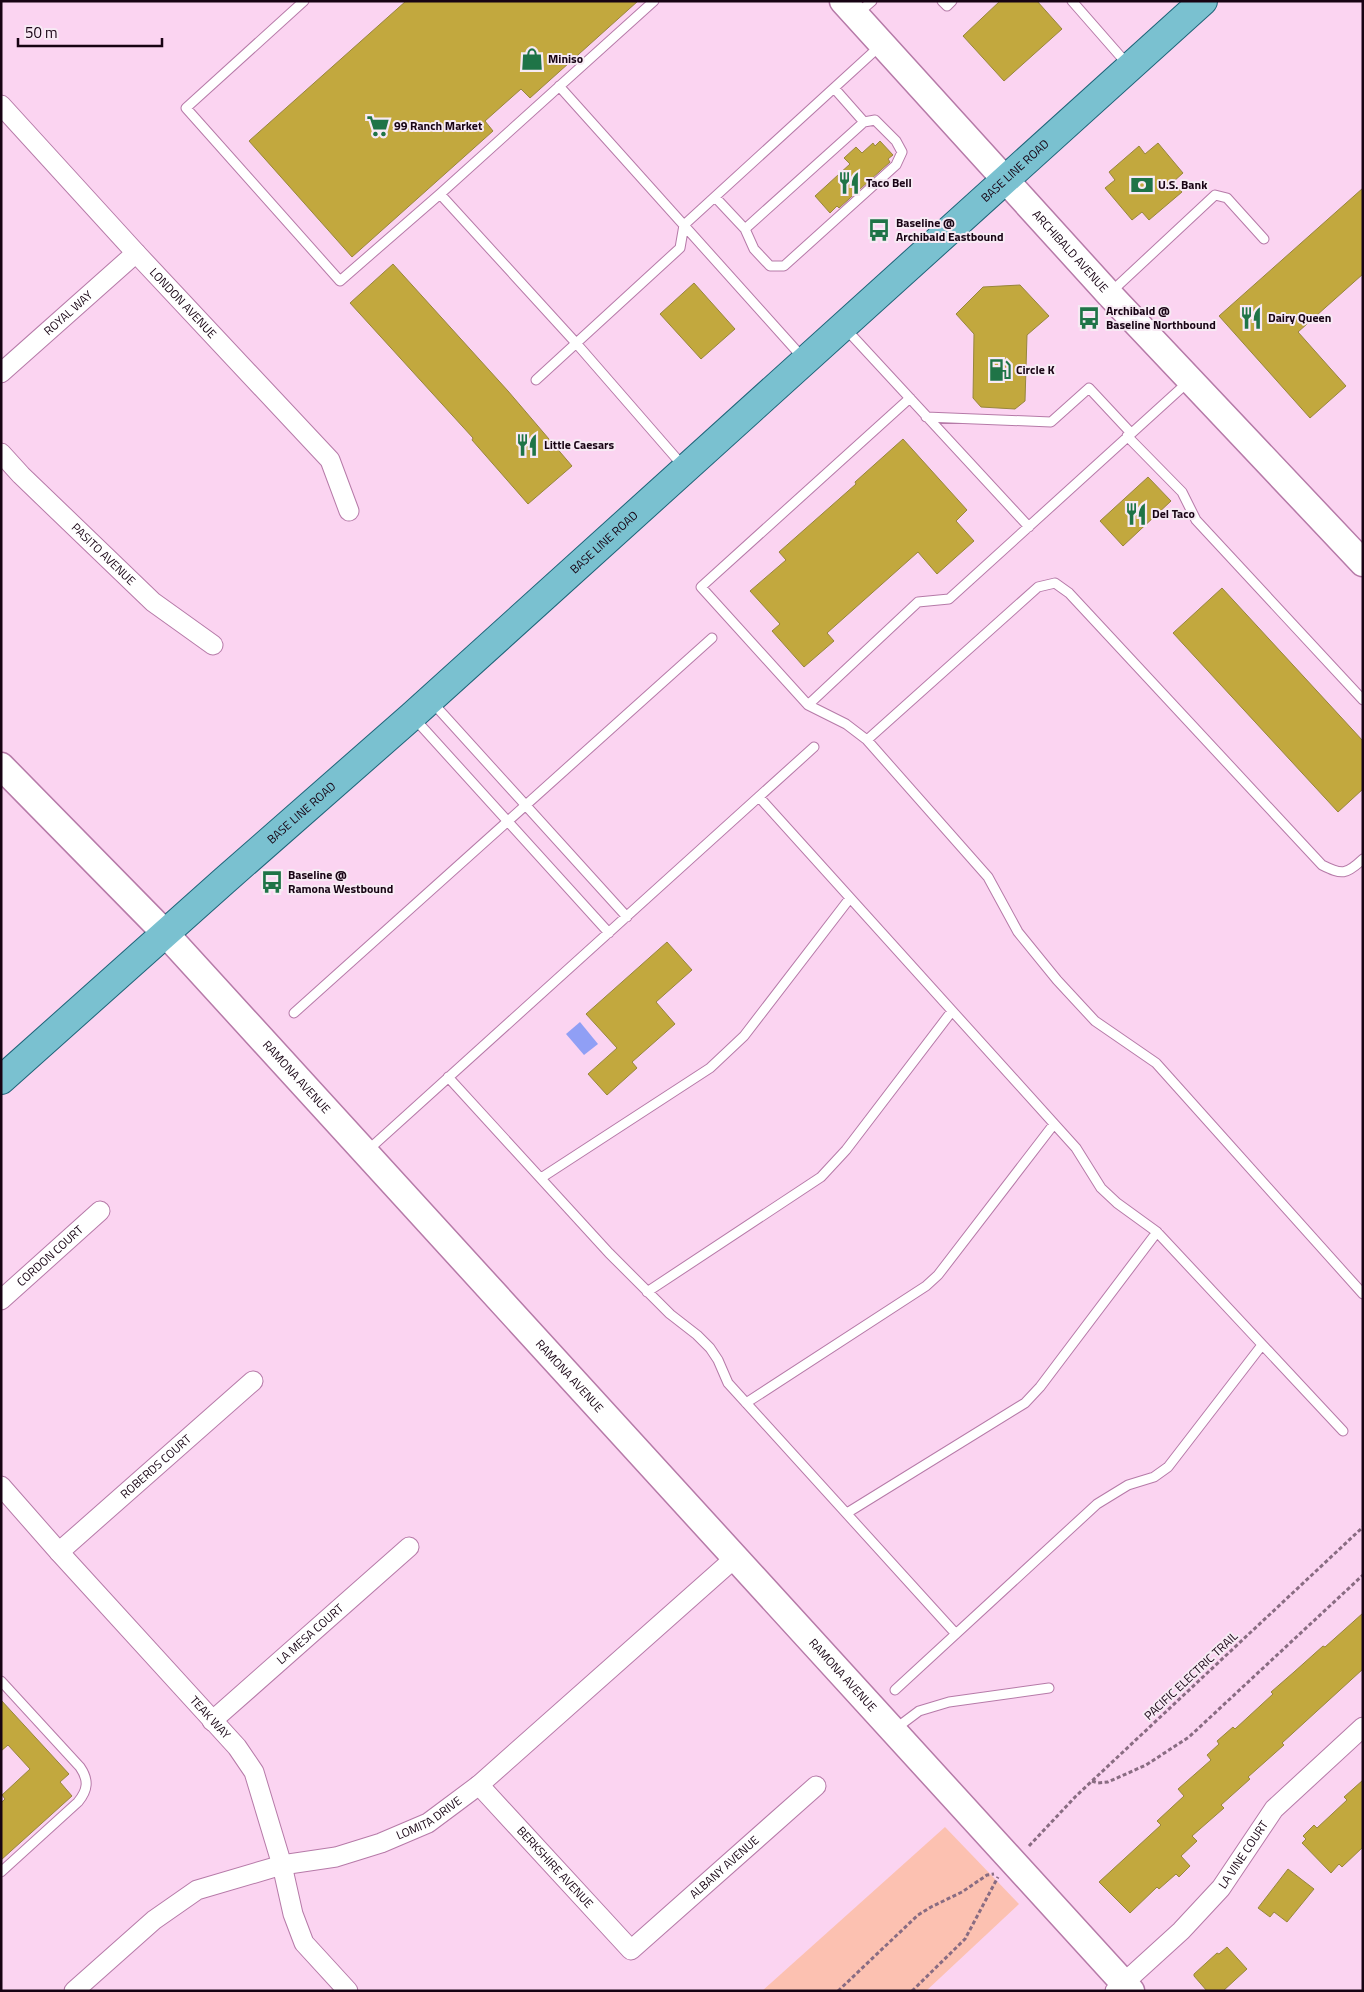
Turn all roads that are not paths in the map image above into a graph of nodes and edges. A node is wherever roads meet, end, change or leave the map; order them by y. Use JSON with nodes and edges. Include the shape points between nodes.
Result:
{"nodes":[{"id":1,"x":304,"y":1,"type":"edge"},
{"id":2,"x":654,"y":1,"type":"edge"},
{"id":3,"x":942,"y":1,"type":"edge"},
{"id":4,"x":952,"y":1,"type":"edge"},
{"id":5,"x":1072,"y":1,"type":"edge"},
{"id":6,"x":1203,"y":1,"type":"edge"},
{"id":7,"x":857,"y":6,"type":"edge"},
{"id":8,"x":882,"y":45,"type":"junction"},
{"id":9,"x":1130,"y":67,"type":"junction"},
{"id":10,"x":559,"y":86,"type":"junction"},
{"id":11,"x":834,"y":88,"type":"junction"},
{"id":12,"x":1,"y":105,"type":"edge"},
{"id":13,"x":864,"y":122,"type":"junction"},
{"id":14,"x":1005,"y":181,"type":"junction"},
{"id":15,"x":440,"y":194,"type":"junction"},
{"id":16,"x":715,"y":197,"type":"junction"},
{"id":17,"x":684,"y":225,"type":"junction"},
{"id":18,"x":745,"y":229,"type":"junction"},
{"id":19,"x":1264,"y":238,"type":"dead end"},
{"id":20,"x":136,"y":254,"type":"junction"},
{"id":21,"x":1109,"y":294,"type":"junction"},
{"id":22,"x":843,"y":326,"type":"junction"},
{"id":23,"x":576,"y":343,"type":"junction"},
{"id":24,"x":805,"y":360,"type":"junction"},
{"id":25,"x":1,"y":373,"type":"edge"},
{"id":26,"x":536,"y":380,"type":"dead end"},
{"id":27,"x":1190,"y":380,"type":"junction"},
{"id":28,"x":910,"y":398,"type":"junction"},
{"id":29,"x":926,"y":417,"type":"junction"},
{"id":30,"x":1129,"y":435,"type":"junction"},
{"id":31,"x":1,"y":453,"type":"edge"},
{"id":32,"x":685,"y":468,"type":"junction"},
{"id":33,"x":349,"y":511,"type":"dead end"},
{"id":34,"x":1029,"y":527,"type":"junction"},
{"id":35,"x":1363,"y":564,"type":"edge"},
{"id":36,"x":712,"y":638,"type":"dead end"},
{"id":37,"x":213,"y":645,"type":"dead end"},
{"id":38,"x":1363,"y":700,"type":"edge"},
{"id":39,"x":808,"y":705,"type":"junction"},
{"id":40,"x":421,"y":708,"type":"junction"},
{"id":41,"x":867,"y":740,"type":"junction"},
{"id":42,"x":814,"y":747,"type":"dead end"},
{"id":43,"x":1,"y":766,"type":"edge"},
{"id":44,"x":759,"y":796,"type":"junction"},
{"id":45,"x":526,"y":805,"type":"junction"},
{"id":46,"x":508,"y":821,"type":"junction"},
{"id":47,"x":1363,"y":859,"type":"edge"},
{"id":48,"x":850,"y":898,"type":"junction"},
{"id":49,"x":627,"y":917,"type":"junction"},
{"id":50,"x":165,"y":932,"type":"junction"},
{"id":51,"x":609,"y":933,"type":"junction"},
{"id":52,"x":952,"y":1011,"type":"junction"},
{"id":53,"x":294,"y":1012,"type":"dead end"},
{"id":54,"x":448,"y":1078,"type":"junction"},
{"id":55,"x":1,"y":1080,"type":"edge"},
{"id":56,"x":1054,"y":1124,"type":"junction"},
{"id":57,"x":365,"y":1153,"type":"junction"},
{"id":58,"x":541,"y":1178,"type":"junction"},
{"id":59,"x":100,"y":1211,"type":"dead end"},
{"id":60,"x":1158,"y":1232,"type":"junction"},
{"id":61,"x":647,"y":1292,"type":"junction"},
{"id":62,"x":1363,"y":1294,"type":"edge"},
{"id":63,"x":1,"y":1300,"type":"edge"},
{"id":64,"x":1262,"y":1345,"type":"junction"},
{"id":65,"x":253,"y":1380,"type":"dead end"},
{"id":66,"x":746,"y":1402,"type":"junction"},
{"id":67,"x":1342,"y":1431,"type":"dead end"},
{"id":68,"x":1,"y":1486,"type":"edge"},
{"id":69,"x":847,"y":1514,"type":"junction"},
{"id":70,"x":409,"y":1547,"type":"dead end"},
{"id":71,"x":59,"y":1552,"type":"junction"},
{"id":72,"x":736,"y":1557,"type":"junction"},
{"id":73,"x":956,"y":1634,"type":"junction"},
{"id":74,"x":1,"y":1681,"type":"edge"},
{"id":75,"x":1050,"y":1688,"type":"dead end"},
{"id":76,"x":895,"y":1690,"type":"dead end"},
{"id":77,"x":212,"y":1721,"type":"junction"},
{"id":78,"x":1363,"y":1727,"type":"edge"},
{"id":79,"x":893,"y":1730,"type":"junction"},
{"id":80,"x":479,"y":1785,"type":"junction"},
{"id":81,"x":816,"y":1786,"type":"dead end"},
{"id":82,"x":282,"y":1865,"type":"junction"},
{"id":83,"x":1,"y":1872,"type":"edge"},
{"id":84,"x":631,"y":1950,"type":"joint"},
{"id":85,"x":1123,"y":1988,"type":"edge"},
{"id":86,"x":74,"y":1991,"type":"edge"},
{"id":87,"x":348,"y":1991,"type":"edge"}],
"edges":[{"from":1,"to":15,"type":"lane","via":[[186,108],[340,281]]},
{"from":2,"to":10,"type":"lane"},
{"from":3,"to":4,"type":"lane","via":[[947,6]]},
{"from":5,"to":9,"type":"lane"},
{"from":6,"to":9,"type":"main road","name":"BASE LINE ROAD"},
{"from":7,"to":8,"type":"street","name":"ARCHIBALD AVENUE"},
{"from":8,"to":11,"type":"lane"},
{"from":8,"to":14,"type":"street","name":"ARCHIBALD AVENUE"},
{"from":9,"to":14,"type":"main road","name":"BASE LINE ROAD"},
{"from":10,"to":15,"type":"lane"},
{"from":10,"to":17,"type":"lane"},
{"from":11,"to":13,"type":"lane"},
{"from":11,"to":16,"type":"lane"},
{"from":12,"to":20,"type":"street","name":"LONDON AVENUE"},
{"from":13,"to":18,"type":"lane"},
{"from":13,"to":18,"type":"lane","via":[[875,120],[896,141],[902,152],[896,165],[784,266],[770,266],[754,249]]},
{"from":14,"to":21,"type":"street","name":"ARCHIBALD AVENUE"},
{"from":14,"to":22,"type":"main road","name":"BASE LINE ROAD"},
{"from":15,"to":23,"type":"lane"},
{"from":16,"to":17,"type":"lane"},
{"from":16,"to":18,"type":"lane"},
{"from":17,"to":23,"type":"lane","via":[[680,248]]},
{"from":17,"to":24,"type":"lane"},
{"from":19,"to":21,"type":"lane","via":[[1227,198],[1215,195]]},
{"from":20,"to":25,"type":"street","name":"ROYAL WAY"},
{"from":20,"to":33,"type":"street","name":"LONDON AVENUE","via":[[330,460]]},
{"from":21,"to":27,"type":"street","name":"ARCHIBALD AVENUE"},
{"from":22,"to":24,"type":"main road","name":"BASE LINE ROAD"},
{"from":22,"to":28,"type":"lane"},
{"from":23,"to":26,"type":"lane"},
{"from":23,"to":32,"type":"lane"},
{"from":24,"to":32,"type":"main road","name":"BASE LINE ROAD"},
{"from":27,"to":30,"type":"lane"},
{"from":27,"to":35,"type":"street","name":"ARCHIBALD AVENUE"},
{"from":28,"to":29,"type":"lane"},
{"from":28,"to":39,"type":"lane","via":[[701,587]]},
{"from":29,"to":30,"type":"lane","via":[[1051,422],[1089,388]]},
{"from":29,"to":34,"type":"lane"},
{"from":30,"to":34,"type":"lane"},
{"from":30,"to":38,"type":"lane","via":[[1182,492],[1196,520]]},
{"from":31,"to":37,"type":"street","name":"PASITO AVENUE","via":[[153,602]]},
{"from":32,"to":40,"type":"main road","name":"BASE LINE ROAD"},
{"from":34,"to":39,"type":"lane","via":[[949,599],[918,602]]},
{"from":36,"to":45,"type":"lane"},
{"from":39,"to":41,"type":"lane","via":[[846,724]]},
{"from":40,"to":45,"type":"lane"},
{"from":40,"to":46,"type":"lane"},
{"from":40,"to":50,"type":"main road","name":"BASE LINE ROAD"},
{"from":41,"to":47,"type":"lane","via":[[1038,587],[1055,583],[1069,593],[1322,865],[1338,873],[1351,870]]},
{"from":41,"to":62,"type":"lane","via":[[988,877],[1018,932],[1070,994],[1095,1021],[1156,1063]]},
{"from":42,"to":44,"type":"lane"},
{"from":43,"to":50,"type":"street","name":"RAMONA AVENUE"},
{"from":44,"to":48,"type":"lane"},
{"from":44,"to":49,"type":"lane"},
{"from":45,"to":46,"type":"lane"},
{"from":45,"to":49,"type":"lane"},
{"from":46,"to":51,"type":"lane"},
{"from":46,"to":53,"type":"lane"},
{"from":48,"to":52,"type":"lane"},
{"from":48,"to":58,"type":"lane","via":[[730,1051],[710,1068]]},
{"from":49,"to":51,"type":"lane"},
{"from":50,"to":55,"type":"main road","name":"BASE LINE ROAD"},
{"from":50,"to":57,"type":"street","name":"RAMONA AVENUE"},
{"from":51,"to":54,"type":"lane"},
{"from":52,"to":56,"type":"lane"},
{"from":52,"to":61,"type":"lane","via":[[846,1150],[821,1177]]},
{"from":54,"to":57,"type":"lane"},
{"from":54,"to":58,"type":"lane"},
{"from":56,"to":60,"type":"lane","via":[[1076,1148],[1101,1188]]},
{"from":56,"to":66,"type":"lane","via":[[938,1275],[926,1286]]},
{"from":57,"to":72,"type":"street","name":"RAMONA AVENUE"},
{"from":58,"to":61,"type":"lane"},
{"from":59,"to":63,"type":"street","name":"CORDON COURT"},
{"from":60,"to":64,"type":"lane"},
{"from":60,"to":69,"type":"lane","via":[[1025,1403]]},
{"from":61,"to":66,"type":"lane","via":[[710,1348],[728,1383]]},
{"from":64,"to":67,"type":"lane"},
{"from":64,"to":73,"type":"lane","via":[[1168,1467],[1154,1477],[1128,1485],[1097,1504]]},
{"from":65,"to":71,"type":"street","name":"ROBERDS COURT"},
{"from":66,"to":69,"type":"lane"},
{"from":68,"to":71,"type":"street","name":"TEAK WAY"},
{"from":69,"to":73,"type":"lane"},
{"from":70,"to":77,"type":"street","name":"LA MESA COURT"},
{"from":71,"to":77,"type":"street","name":"TEAK WAY"},
{"from":72,"to":79,"type":"street","name":"RAMONA AVENUE"},
{"from":72,"to":80,"type":"street","name":"LOMITA DRIVE"},
{"from":73,"to":76,"type":"lane"},
{"from":74,"to":83,"type":"lane","via":[[80,1767],[87,1788],[78,1802]]},
{"from":75,"to":79,"type":"lane","via":[[949,1702],[919,1711]]},
{"from":77,"to":82,"type":"street","name":"TEAK WAY","via":[[237,1747],[254,1772]]},
{"from":78,"to":85,"type":"street","name":"LA VINE COURT","via":[[1274,1809],[1220,1888]]},
{"from":79,"to":85,"type":"street","name":"RAMONA AVENUE"},
{"from":80,"to":82,"type":"street","name":"LOMITA DRIVE","via":[[428,1823],[381,1843],[336,1857]]},
{"from":80,"to":84,"type":"street","name":"BERKSHIRE AVENUE"},
{"from":81,"to":84,"type":"street","name":"ALBANY AVENUE"},
{"from":82,"to":86,"type":"street","name":"LOMITA DRIVE","via":[[198,1890],[154,1920]]},
{"from":82,"to":87,"type":"street","name":"TEAK WAY","via":[[292,1914],[304,1943]]}]}
